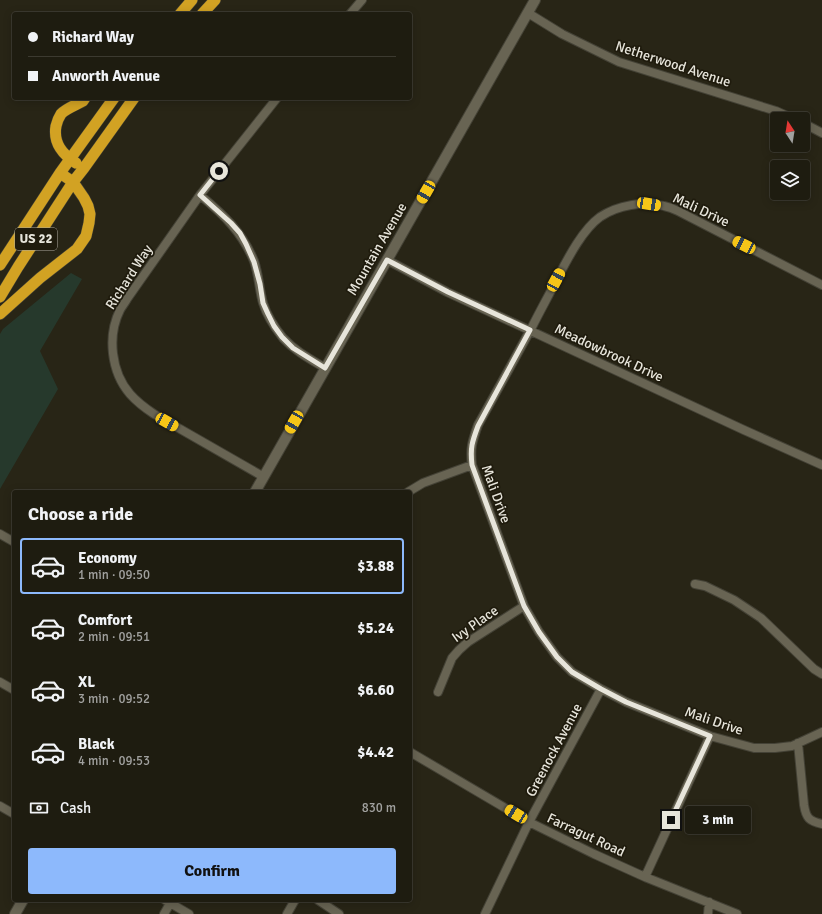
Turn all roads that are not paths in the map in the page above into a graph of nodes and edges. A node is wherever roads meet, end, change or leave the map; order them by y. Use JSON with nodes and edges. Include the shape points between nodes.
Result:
{"nodes":[{"id":1,"x":192,"y":0,"type":"edge"},
{"id":2,"x":215,"y":0,"type":"edge"},
{"id":3,"x":362,"y":0,"type":"edge"},
{"id":4,"x":535,"y":0,"type":"edge"},
{"id":5,"x":182,"y":12,"type":"edge"},
{"id":6,"x":204,"y":12,"type":"edge"},
{"id":7,"x":352,"y":12,"type":"edge"},
{"id":8,"x":528,"y":13,"type":"junction"},
{"id":9,"x":84,"y":100,"type":"edge"},
{"id":10,"x":113,"y":100,"type":"edge"},
{"id":11,"x":133,"y":100,"type":"edge"},
{"id":12,"x":275,"y":100,"type":"edge"},
{"id":13,"x":778,"y":112,"type":"edge"},
{"id":14,"x":810,"y":127,"type":"edge"},
{"id":15,"x":822,"y":133,"type":"edge"},
{"id":16,"x":70,"y":159,"type":"junction"},
{"id":17,"x":84,"y":168,"type":"junction"},
{"id":18,"x":60,"y":173,"type":"junction"},
{"id":19,"x":73,"y":182,"type":"junction"},
{"id":20,"x":200,"y":195,"type":"junction"},
{"id":21,"x":387,"y":260,"type":"junction"},
{"id":22,"x":0,"y":265,"type":"edge"},
{"id":23,"x":822,"y":285,"type":"edge"},
{"id":24,"x":0,"y":297,"type":"edge"},
{"id":25,"x":0,"y":314,"type":"edge"},
{"id":26,"x":530,"y":330,"type":"junction"},
{"id":27,"x":325,"y":368,"type":"junction"},
{"id":28,"x":472,"y":465,"type":"junction"},
{"id":29,"x":822,"y":465,"type":"edge"},
{"id":30,"x":264,"y":477,"type":"junction"},
{"id":31,"x":256,"y":490,"type":"edge"},
{"id":32,"x":411,"y":490,"type":"edge"},
{"id":33,"x":0,"y":534,"type":"edge"},
{"id":34,"x":12,"y":541,"type":"edge"},
{"id":35,"x":695,"y":584,"type":"dead end"},
{"id":36,"x":524,"y":606,"type":"junction"},
{"id":37,"x":822,"y":674,"type":"edge"},
{"id":38,"x":0,"y":682,"type":"edge"},
{"id":39,"x":12,"y":689,"type":"edge"},
{"id":40,"x":601,"y":689,"type":"junction"},
{"id":41,"x":438,"y":692,"type":"dead end"},
{"id":42,"x":822,"y":732,"type":"edge"},
{"id":43,"x":710,"y":736,"type":"junction"},
{"id":44,"x":798,"y":744,"type":"junction"},
{"id":45,"x":412,"y":753,"type":"edge"},
{"id":46,"x":0,"y":806,"type":"edge"},
{"id":47,"x":12,"y":813,"type":"edge"},
{"id":48,"x":529,"y":822,"type":"junction"},
{"id":49,"x":822,"y":824,"type":"edge"},
{"id":50,"x":645,"y":877,"type":"junction"},
{"id":51,"x":21,"y":902,"type":"edge"},
{"id":52,"x":169,"y":902,"type":"edge"},
{"id":53,"x":171,"y":902,"type":"edge"},
{"id":54,"x":294,"y":902,"type":"edge"},
{"id":55,"x":321,"y":902,"type":"edge"},
{"id":56,"x":709,"y":902,"type":"junction"},
{"id":57,"x":15,"y":914,"type":"edge"},
{"id":58,"x":164,"y":914,"type":"edge"},
{"id":59,"x":189,"y":914,"type":"edge"},
{"id":60,"x":287,"y":914,"type":"edge"},
{"id":61,"x":339,"y":914,"type":"edge"},
{"id":62,"x":485,"y":914,"type":"edge"},
{"id":63,"x":708,"y":914,"type":"edge"},
{"id":64,"x":737,"y":914,"type":"edge"}],
"edges":[{"from":1,"to":5,"type":"highway"},
{"from":2,"to":6,"type":"highway"},
{"from":3,"to":7,"type":"street"},
{"from":4,"to":8,"type":"street","name":"Mountain Avenue"},
{"from":8,"to":13,"type":"street","name":"Netherwood Avenue","via":[[562,34],[618,62]]},
{"from":8,"to":21,"type":"street","name":"Mountain Avenue"},
{"from":9,"to":16,"type":"highway","via":[[62,113],[57,122],[56,141],[61,151]]},
{"from":10,"to":16,"type":"highway","number":"US 22"},
{"from":11,"to":17,"type":"highway","number":"US 22"},
{"from":12,"to":20,"type":"street","name":"Richard Way"},
{"from":14,"to":15,"type":"street"},
{"from":16,"to":17,"type":"highway"},
{"from":16,"to":18,"type":"highway","number":"US 22"},
{"from":17,"to":19,"type":"highway","number":"US 22"},
{"from":18,"to":19,"type":"highway"},
{"from":18,"to":22,"type":"highway","number":"US 22"},
{"from":19,"to":24,"type":"highway","number":"US 22"},
{"from":19,"to":25,"type":"highway","via":[[84,198],[90,214],[86,236],[77,249]]},
{"from":20,"to":27,"type":"street","via":[[240,233],[254,262],[263,303],[274,326],[293,348]]},
{"from":20,"to":30,"type":"street","name":"Richard Way","via":[[120,310],[113,336],[115,365],[121,380],[140,405]]},
{"from":21,"to":26,"type":"street","name":"Meadowbrook Drive"},
{"from":21,"to":27,"type":"street","name":"Mountain Avenue"},
{"from":23,"to":26,"type":"street","name":"Mali Drive","via":[[678,211],[649,204],[622,207],[600,218],[590,227],[570,255]]},
{"from":26,"to":28,"type":"street","name":"Mali Drive","via":[[478,426],[470,453]]},
{"from":26,"to":29,"type":"street","name":"Meadowbrook Drive"},
{"from":27,"to":30,"type":"street","name":"Mountain Avenue"},
{"from":28,"to":32,"type":"street","via":[[423,483]]},
{"from":28,"to":36,"type":"street","name":"Mali Drive"},
{"from":30,"to":31,"type":"street","name":"Mountain Avenue"},
{"from":33,"to":34,"type":"street"},
{"from":35,"to":37,"type":"street","via":[[734,600],[761,618]]},
{"from":36,"to":40,"type":"street","name":"Mali Drive","via":[[557,657],[572,672]]},
{"from":36,"to":41,"type":"street","name":"Ivy Place","via":[[459,650],[452,658]]},
{"from":38,"to":39,"type":"street"},
{"from":40,"to":43,"type":"street","name":"Mali Drive","via":[[626,702]]},
{"from":40,"to":48,"type":"street","name":"Greenock Avenue"},
{"from":42,"to":44,"type":"street","name":"Mali Drive"},
{"from":43,"to":44,"type":"street","name":"Mali Drive","via":[[754,748]]},
{"from":43,"to":50,"type":"street"},
{"from":44,"to":49,"type":"street","via":[[805,813],[814,822]]},
{"from":45,"to":48,"type":"street","name":"Farragut Road"},
{"from":46,"to":47,"type":"street"},
{"from":48,"to":50,"type":"street","name":"Farragut Road"},
{"from":48,"to":62,"type":"street","name":"Greenock Avenue"},
{"from":50,"to":56,"type":"street","name":"Farragut Road"},
{"from":51,"to":57,"type":"street"},
{"from":52,"to":58,"type":"street"},
{"from":53,"to":59,"type":"street"},
{"from":54,"to":60,"type":"street"},
{"from":55,"to":61,"type":"street"},
{"from":56,"to":63,"type":"street"},
{"from":56,"to":64,"type":"street","name":"Farragut Road"}]}
